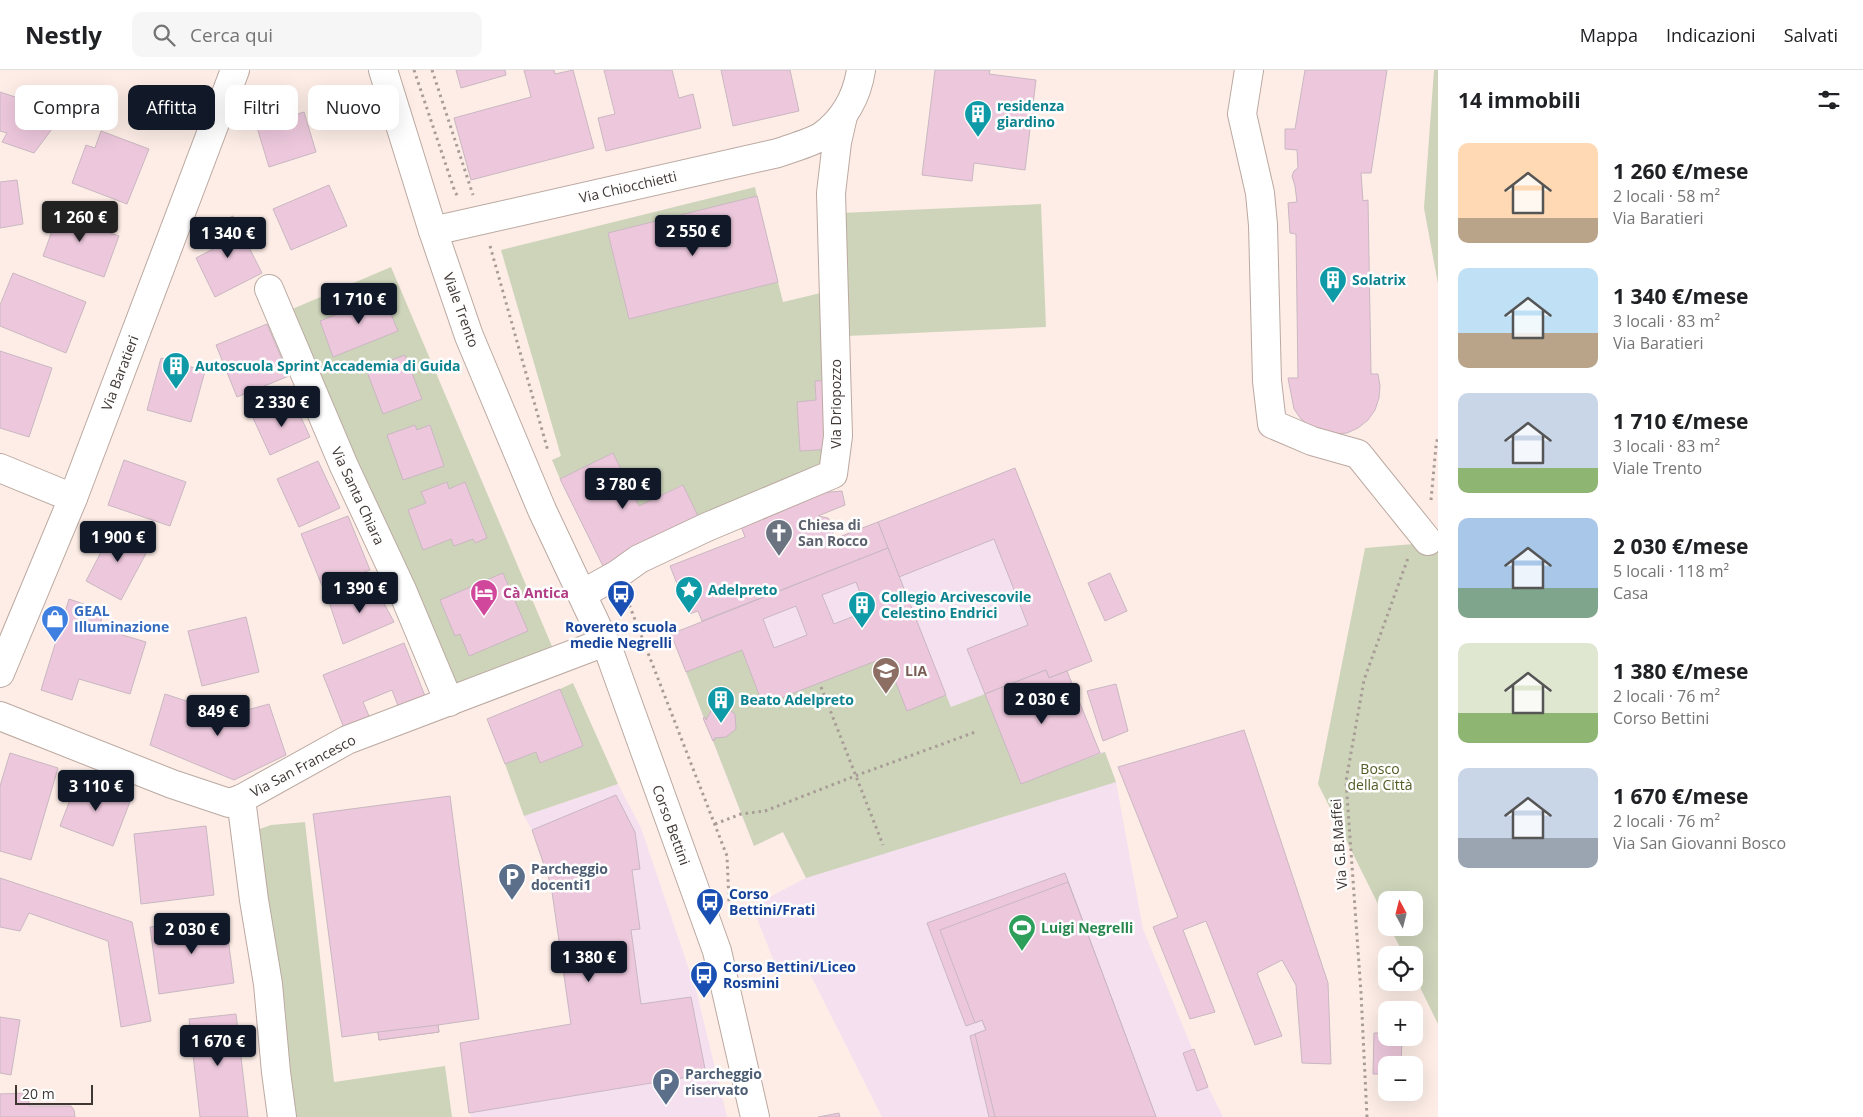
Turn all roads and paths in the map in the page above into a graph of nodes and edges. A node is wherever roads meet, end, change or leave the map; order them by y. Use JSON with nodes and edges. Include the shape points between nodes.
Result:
{"nodes":[{"id":1,"x":235,"y":70,"type":"edge"},
{"id":2,"x":383,"y":70,"type":"edge"},
{"id":3,"x":414,"y":70,"type":"edge"},
{"id":4,"x":432,"y":70,"type":"edge"},
{"id":5,"x":861,"y":70,"type":"edge"},
{"id":6,"x":1249,"y":70,"type":"edge"},
{"id":7,"x":843,"y":116,"type":"junction"},
{"id":8,"x":821,"y":137,"type":"joint"},
{"id":9,"x":466,"y":202,"type":"dead end"},
{"id":10,"x":476,"y":202,"type":"dead end"},
{"id":11,"x":433,"y":231,"type":"junction"},
{"id":12,"x":269,"y":289,"type":"dead end"},
{"id":13,"x":1438,"y":436,"type":"edge"},
{"id":14,"x":0,"y":468,"type":"edge"},
{"id":15,"x":73,"y":498,"type":"junction"},
{"id":16,"x":1428,"y":542,"type":"junction"},
{"id":17,"x":558,"y":544,"type":"joint"},
{"id":18,"x":582,"y":594,"type":"junction"},
{"id":19,"x":605,"y":642,"type":"junction"},
{"id":20,"x":0,"y":673,"type":"edge"},
{"id":21,"x":821,"y":687,"type":"dead end"},
{"id":22,"x":449,"y":702,"type":"junction"},
{"id":23,"x":0,"y":716,"type":"edge"},
{"id":24,"x":978,"y":731,"type":"dead end"},
{"id":25,"x":855,"y":776,"type":"junction"},
{"id":26,"x":242,"y":799,"type":"junction"},
{"id":27,"x":714,"y":824,"type":"dead end"},
{"id":28,"x":883,"y":845,"type":"dead end"},
{"id":29,"x":282,"y":1117,"type":"edge"},
{"id":30,"x":755,"y":1117,"type":"edge"},
{"id":31,"x":1367,"y":1117,"type":"edge"}],
"edges":[{"from":1,"to":15,"type":"street","name":"Via Baratieri"},
{"from":2,"to":11,"type":"street","name":"Viale Trento"},
{"from":3,"to":9,"type":"path","via":[[455,192]]},
{"from":4,"to":10,"type":"path"},
{"from":5,"to":7,"type":"street","name":"Via Driopozzo","via":[[858,88]]},
{"from":6,"to":16,"type":"street","via":[[1242,114],[1260,193],[1267,381],[1272,424],[1312,441],[1358,454]]},
{"from":7,"to":8,"type":"street","name":"Via Driopozzo"},
{"from":7,"to":18,"type":"street","name":"Via Driopozzo","via":[[831,192],[838,436],[833,474],[639,559]]},
{"from":8,"to":11,"type":"street","name":"Via Chiocchietti","via":[[778,153]]},
{"from":11,"to":17,"type":"street","name":"Viale Trento","via":[[469,336]]},
{"from":12,"to":22,"type":"street","name":"Via Santa Chiara"},
{"from":13,"to":16,"type":"path"},
{"from":14,"to":15,"type":"street"},
{"from":15,"to":20,"type":"street","name":"Via Baratieri"},
{"from":16,"to":31,"type":"path","name":"Via G.B.Maffei","via":[[1410,553],[1364,680],[1346,781]]},
{"from":17,"to":18,"type":"street","name":"Corso Bettini"},
{"from":18,"to":19,"type":"street","name":"Corso Bettini"},
{"from":19,"to":22,"type":"street","name":"Via San Francesco"},
{"from":19,"to":30,"type":"street","name":"Corso Bettini","via":[[719,958]]},
{"from":21,"to":25,"type":"path"},
{"from":22,"to":26,"type":"street","name":"Via San Francesco","via":[[347,740]]},
{"from":23,"to":26,"type":"street","name":"Via San Francesco","via":[[172,784],[229,803]]},
{"from":24,"to":25,"type":"path"},
{"from":25,"to":27,"type":"path","via":[[765,812],[742,814]]},
{"from":25,"to":28,"type":"path"},
{"from":26,"to":29,"type":"street","via":[[268,984]]}]}
